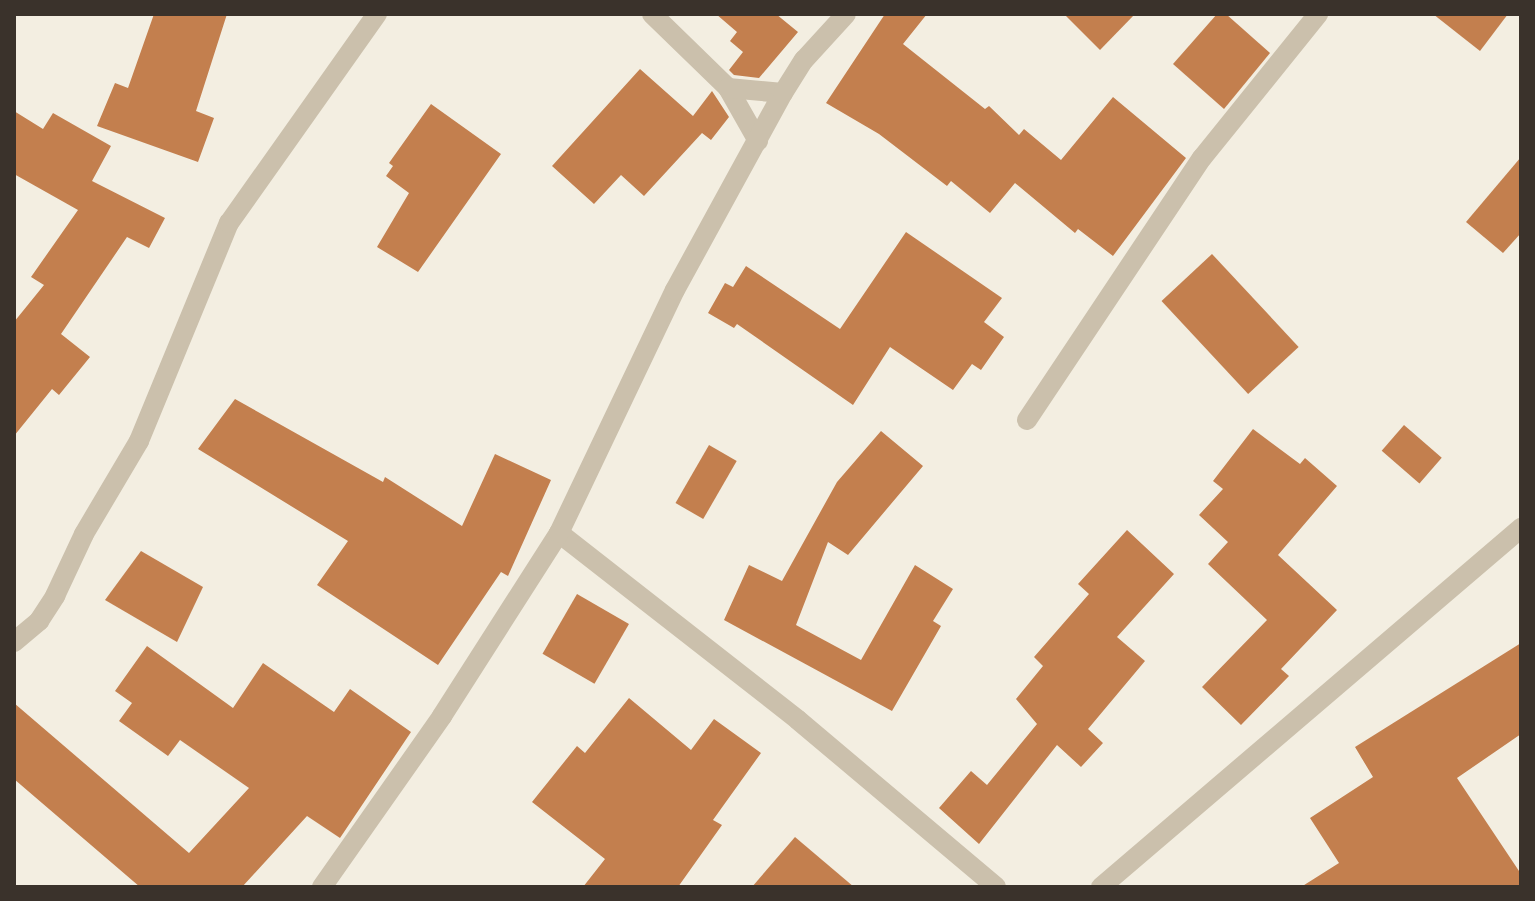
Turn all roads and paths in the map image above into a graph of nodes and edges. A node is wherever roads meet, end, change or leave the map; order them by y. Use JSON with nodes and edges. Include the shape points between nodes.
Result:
{"nodes":[{"id":1,"x":377,"y":14,"type":"edge"},
{"id":2,"x":652,"y":14,"type":"edge"},
{"id":3,"x":846,"y":14,"type":"edge"},
{"id":4,"x":1318,"y":14,"type":"edge"},
{"id":5,"x":728,"y":88,"type":"junction"},
{"id":6,"x":783,"y":93,"type":"junction"},
{"id":7,"x":758,"y":141,"type":"junction"},
{"id":8,"x":1027,"y":420,"type":"dead end"},
{"id":9,"x":1521,"y":528,"type":"edge"},
{"id":10,"x":559,"y":533,"type":"junction"},
{"id":11,"x":14,"y":642,"type":"edge"},
{"id":12,"x":322,"y":887,"type":"edge"},
{"id":13,"x":996,"y":887,"type":"edge"},
{"id":14,"x":1101,"y":887,"type":"edge"}],
"edges":[{"from":1,"to":11,"type":"street","via":[[229,223],[139,441],[84,534],[55,596],[39,621]]},
{"from":2,"to":5,"type":"street"},
{"from":3,"to":6,"type":"street","via":[[804,60]]},
{"from":4,"to":8,"type":"street","via":[[1202,158]]},
{"from":5,"to":6,"type":"street"},
{"from":5,"to":7,"type":"street"},
{"from":6,"to":7,"type":"street"},
{"from":7,"to":10,"type":"street","via":[[675,290]]},
{"from":9,"to":14,"type":"street"},
{"from":10,"to":12,"type":"street","via":[[442,716]]},
{"from":10,"to":13,"type":"street","via":[[798,720]]}]}
